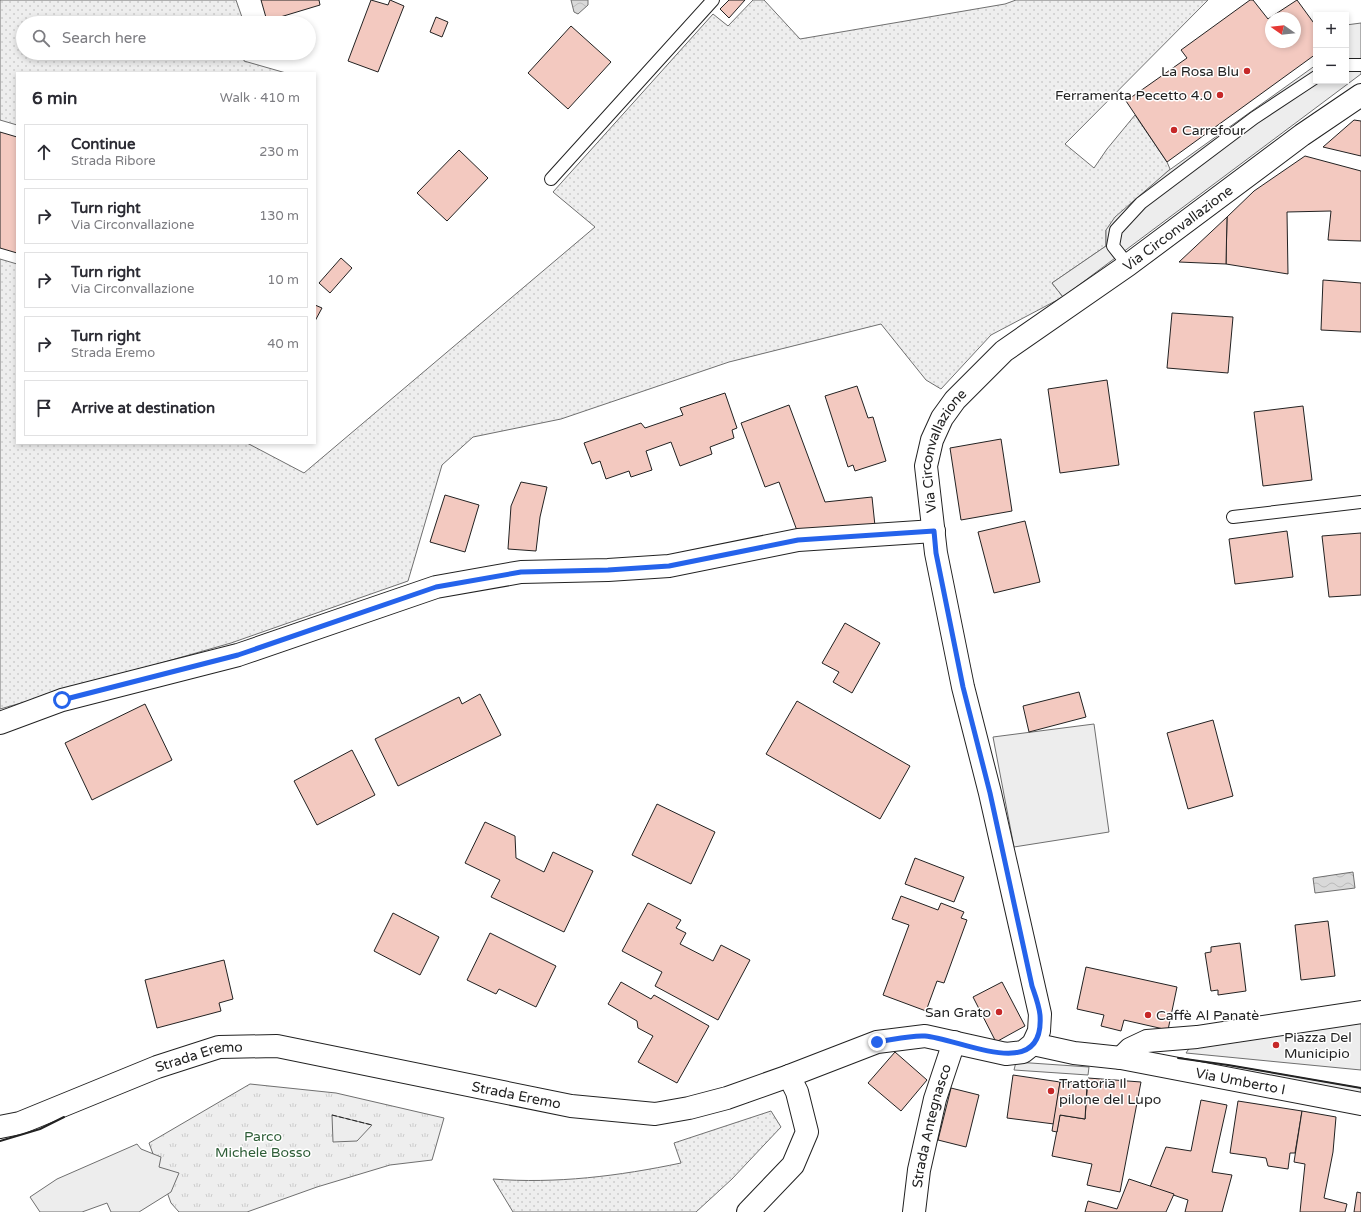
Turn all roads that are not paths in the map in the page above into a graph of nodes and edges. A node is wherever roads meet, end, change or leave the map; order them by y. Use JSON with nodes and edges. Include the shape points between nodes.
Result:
{"nodes":[{"id":1,"x":713,"y":0,"type":"edge"},
{"id":2,"x":1349,"y":65,"type":"edge"},
{"id":3,"x":1361,"y":65,"type":"edge"},
{"id":4,"x":1313,"y":80,"type":"edge"},
{"id":5,"x":1361,"y":95,"type":"edge"},
{"id":6,"x":551,"y":179,"type":"dead end"},
{"id":7,"x":1128,"y":264,"type":"junction"},
{"id":8,"x":1361,"y":502,"type":"edge"},
{"id":9,"x":1233,"y":516,"type":"dead end"},
{"id":10,"x":934,"y":531,"type":"junction"},
{"id":11,"x":0,"y":723,"type":"edge"},
{"id":12,"x":1361,"y":1012,"type":"edge"},
{"id":13,"x":954,"y":1042,"type":"junction"},
{"id":14,"x":1033,"y":1044,"type":"junction"},
{"id":15,"x":1121,"y":1058,"type":"junction"},
{"id":16,"x":789,"y":1076,"type":"junction"},
{"id":17,"x":1361,"y":1104,"type":"edge"},
{"id":18,"x":0,"y":1127,"type":"edge"},
{"id":19,"x":748,"y":1212,"type":"edge"},
{"id":20,"x":914,"y":1212,"type":"edge"}],
"edges":[{"from":1,"to":6,"type":"lane"},
{"from":2,"to":3,"type":"lane"},
{"from":4,"to":7,"type":"lane","via":[[1254,118],[1141,203],[1116,230],[1113,246]]},
{"from":5,"to":7,"type":"main road","name":"Via Circonvallazione"},
{"from":7,"to":10,"type":"main road","name":"Via Circonvallazione","via":[[1004,351],[955,400],[942,418],[932,440],[926,466]]},
{"from":8,"to":9,"type":"lane"},
{"from":10,"to":11,"type":"main road","via":[[798,540],[669,566],[521,572],[436,587],[238,655],[62,700]]},
{"from":10,"to":14,"type":"main road","name":"Via Circonvallazione","via":[[936,553],[963,687],[1040,1014],[1039,1030]]},
{"from":12,"to":15,"type":"main road","via":[[1197,1037],[1148,1041],[1130,1049]]},
{"from":13,"to":14,"type":"main road","name":"Strada Eremo","via":[[1006,1054],[1023,1052]]},
{"from":13,"to":16,"type":"main road","name":"Strada Eremo","via":[[925,1036],[877,1042]]},
{"from":13,"to":20,"type":"main road","name":"Strada Antegnasco","via":[[935,1099],[919,1170]]},
{"from":14,"to":15,"type":"main road","name":"Via Umberto I","via":[[1074,1053]]},
{"from":15,"to":17,"type":"main road","name":"Via Umberto I"},
{"from":16,"to":18,"type":"main road","name":"Strada Eremo","via":[[727,1098],[655,1114],[571,1106],[277,1046],[219,1047],[157,1067],[20,1123]]},
{"from":16,"to":19,"type":"main road","via":[[798,1092],[807,1132],[793,1165]]}]}
